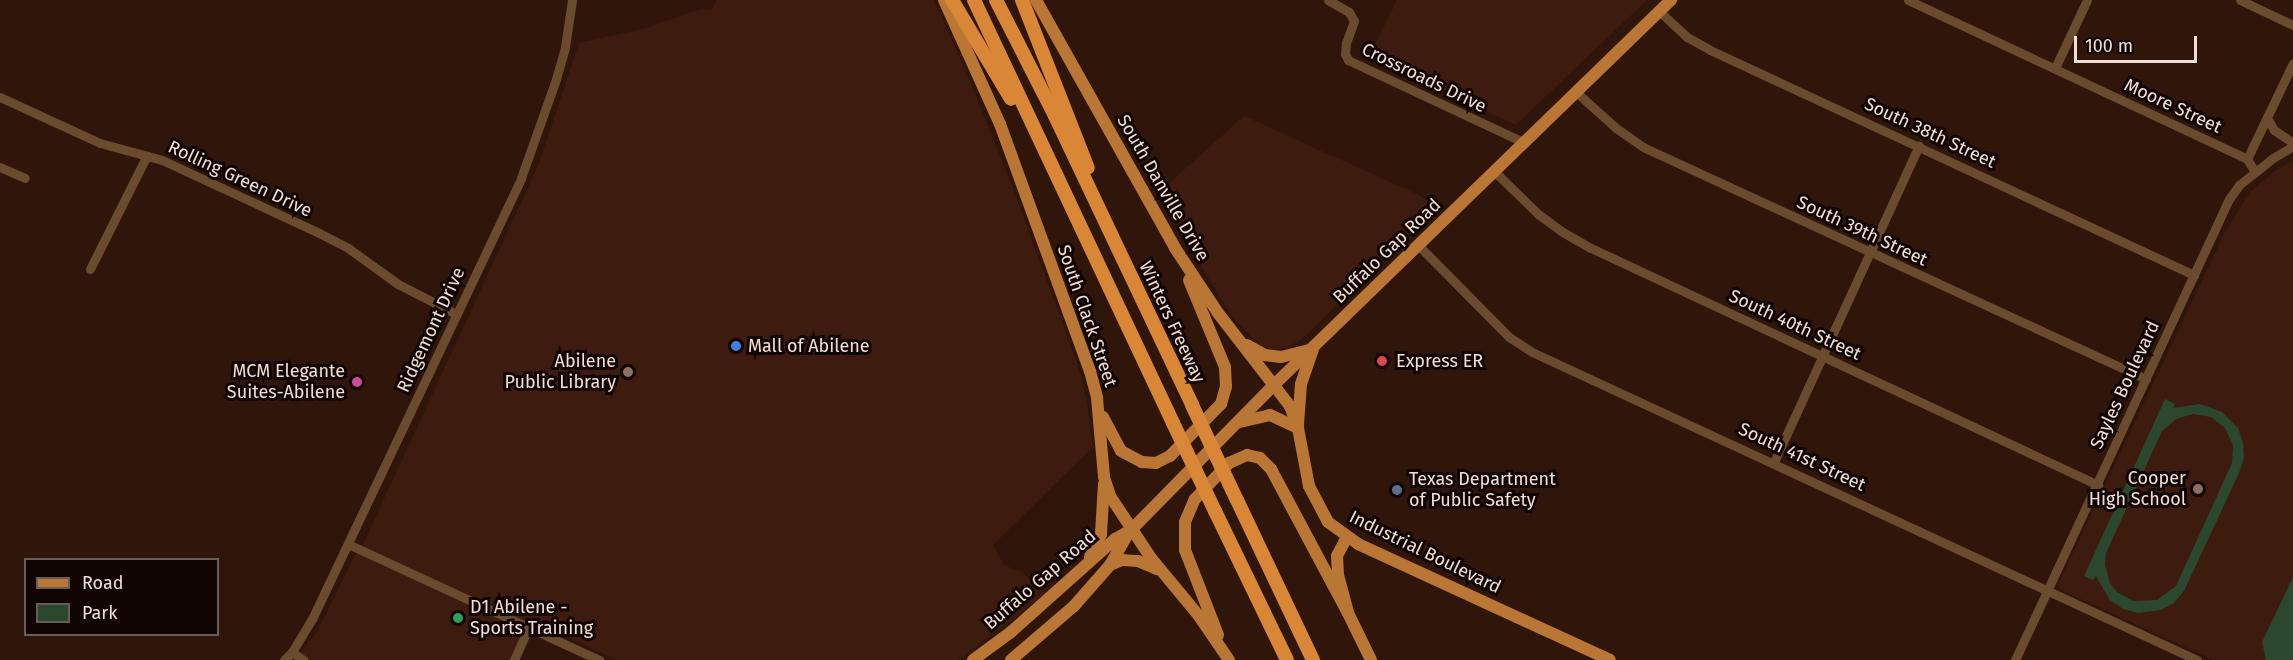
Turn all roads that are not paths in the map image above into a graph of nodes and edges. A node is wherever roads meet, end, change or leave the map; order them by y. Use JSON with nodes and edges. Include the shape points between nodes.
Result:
{"nodes":[{"id":1,"x":572,"y":0,"type":"edge"},
{"id":2,"x":944,"y":0,"type":"edge"},
{"id":3,"x":952,"y":0,"type":"edge"},
{"id":4,"x":974,"y":0,"type":"edge"},
{"id":5,"x":996,"y":0,"type":"edge"},
{"id":6,"x":1022,"y":0,"type":"edge"},
{"id":7,"x":1036,"y":0,"type":"edge"},
{"id":8,"x":1328,"y":0,"type":"edge"},
{"id":9,"x":1671,"y":0,"type":"edge"},
{"id":10,"x":1908,"y":0,"type":"edge"},
{"id":11,"x":2087,"y":0,"type":"edge"},
{"id":12,"x":2240,"y":0,"type":"edge"},
{"id":13,"x":1659,"y":11,"type":"junction"},
{"id":14,"x":2293,"y":25,"type":"edge"},
{"id":15,"x":2293,"y":63,"type":"edge"},
{"id":16,"x":2055,"y":68,"type":"junction"},
{"id":17,"x":1576,"y":92,"type":"junction"},
{"id":18,"x":0,"y":97,"type":"edge"},
{"id":19,"x":2267,"y":118,"type":"junction"},
{"id":20,"x":1522,"y":142,"type":"junction"},
{"id":21,"x":2293,"y":145,"type":"edge"},
{"id":22,"x":1918,"y":146,"type":"junction"},
{"id":23,"x":147,"y":155,"type":"junction"},
{"id":24,"x":2247,"y":159,"type":"junction"},
{"id":25,"x":1049,"y":163,"type":"junction"},
{"id":26,"x":0,"y":167,"type":"edge"},
{"id":27,"x":1494,"y":171,"type":"junction"},
{"id":28,"x":2255,"y":172,"type":"junction"},
{"id":29,"x":25,"y":178,"type":"dead end"},
{"id":30,"x":1419,"y":246,"type":"junction"},
{"id":31,"x":1175,"y":248,"type":"junction"},
{"id":32,"x":1869,"y":253,"type":"junction"},
{"id":33,"x":90,"y":270,"type":"dead end"},
{"id":34,"x":2194,"y":275,"type":"junction"},
{"id":35,"x":1130,"y":276,"type":"junction"},
{"id":36,"x":456,"y":314,"type":"junction"},
{"id":37,"x":1240,"y":340,"type":"junction"},
{"id":38,"x":1313,"y":348,"type":"junction"},
{"id":39,"x":1823,"y":356,"type":"junction"},
{"id":40,"x":2146,"y":379,"type":"junction"},
{"id":41,"x":1275,"y":384,"type":"junction"},
{"id":42,"x":1097,"y":398,"type":"junction"},
{"id":43,"x":1235,"y":424,"type":"junction"},
{"id":44,"x":1298,"y":428,"type":"junction"},
{"id":45,"x":1774,"y":462,"type":"junction"},
{"id":46,"x":1104,"y":477,"type":"junction"},
{"id":47,"x":2098,"y":485,"type":"junction"},
{"id":48,"x":1131,"y":530,"type":"junction"},
{"id":49,"x":1347,"y":537,"type":"junction"},
{"id":50,"x":348,"y":544,"type":"junction"},
{"id":51,"x":1238,"y":557,"type":"junction"},
{"id":52,"x":1088,"y":561,"type":"junction"},
{"id":53,"x":1110,"y":565,"type":"junction"},
{"id":54,"x":1162,"y":571,"type":"junction"},
{"id":55,"x":2047,"y":590,"type":"junction"},
{"id":56,"x":1348,"y":613,"type":"junction"},
{"id":57,"x":529,"y":627,"type":"junction"},
{"id":58,"x":292,"y":652,"type":"junction"},
{"id":59,"x":1227,"y":658,"type":"edge"},
{"id":60,"x":284,"y":660,"type":"edge"},
{"id":61,"x":303,"y":660,"type":"edge"},
{"id":62,"x":514,"y":660,"type":"edge"},
{"id":63,"x":599,"y":660,"type":"edge"},
{"id":64,"x":973,"y":660,"type":"edge"},
{"id":65,"x":1011,"y":660,"type":"edge"},
{"id":66,"x":1276,"y":660,"type":"edge"},
{"id":67,"x":1287,"y":660,"type":"edge"},
{"id":68,"x":1313,"y":660,"type":"edge"},
{"id":69,"x":1371,"y":660,"type":"edge"},
{"id":70,"x":1610,"y":660,"type":"edge"},
{"id":71,"x":2014,"y":660,"type":"edge"},
{"id":72,"x":2197,"y":660,"type":"edge"}],
"edges":[{"from":1,"to":36,"type":"street","name":"Ridgemont Drive","via":[[565,47],[537,137]]},
{"from":2,"to":42,"type":"main road","name":"South Clack Street","via":[[1000,124]]},
{"from":3,"to":25,"type":"highway"},
{"from":4,"to":25,"type":"highway"},
{"from":5,"to":35,"type":"highway","name":"Winters Freeway"},
{"from":6,"to":35,"type":"highway"},
{"from":7,"to":31,"type":"main road","name":"South Danville Drive"},
{"from":8,"to":20,"type":"street","name":"Crossroads Drive","via":[[1349,12],[1354,21],[1346,42],[1348,60]]},
{"from":9,"to":13,"type":"main road","name":"Buffalo Gap Road"},
{"from":10,"to":16,"type":"street","name":"Moore Street"},
{"from":11,"to":16,"type":"street"},
{"from":12,"to":14,"type":"street"},
{"from":13,"to":17,"type":"main road","name":"Buffalo Gap Road"},
{"from":13,"to":22,"type":"street","name":"South 38th Street","via":[[1687,37],[1710,50]]},
{"from":15,"to":19,"type":"street"},
{"from":16,"to":24,"type":"street","name":"Moore Street"},
{"from":17,"to":20,"type":"main road","name":"Buffalo Gap Road"},
{"from":17,"to":32,"type":"street","name":"South 39th Street","via":[[1643,147]]},
{"from":18,"to":23,"type":"street","name":"Rolling Green Drive","via":[[100,143]]},
{"from":19,"to":21,"type":"street","via":[[2274,130]]},
{"from":19,"to":24,"type":"street"},
{"from":20,"to":27,"type":"main road","name":"Buffalo Gap Road"},
{"from":21,"to":28,"type":"street","name":"Sayles Boulevard"},
{"from":22,"to":32,"type":"street"},
{"from":22,"to":34,"type":"street","name":"South 38th Street"},
{"from":23,"to":33,"type":"street"},
{"from":23,"to":36,"type":"street","name":"Rolling Green Drive","via":[[348,248],[398,284]]},
{"from":24,"to":28,"type":"street"},
{"from":25,"to":51,"type":"highway","bridge":true},
{"from":26,"to":29,"type":"street"},
{"from":27,"to":30,"type":"main road","name":"Buffalo Gap Road"},
{"from":27,"to":39,"type":"street","name":"South 40th Street","via":[[1561,231]]},
{"from":28,"to":34,"type":"street","name":"Sayles Boulevard","via":[[2229,200]]},
{"from":30,"to":38,"type":"main road","name":"Buffalo Gap Road"},
{"from":30,"to":45,"type":"street","name":"South 41st Street","via":[[1509,337],[1532,352]]},
{"from":31,"to":37,"type":"main road","name":"South Danville Drive"},
{"from":31,"to":42,"type":"main road","via":[[1225,367],[1226,387],[1221,404],[1170,456],[1156,463],[1142,462],[1121,451],[1107,428]]},
{"from":32,"to":39,"type":"street"},
{"from":32,"to":40,"type":"street","name":"South 39th Street"},
{"from":34,"to":40,"type":"street","name":"Sayles Boulevard"},
{"from":35,"to":68,"type":"highway","name":"Winters Freeway","bridge":true},
{"from":36,"to":50,"type":"street","name":"Ridgemont Drive"},
{"from":37,"to":38,"type":"main road","via":[[1258,353],[1281,357]]},
{"from":37,"to":41,"type":"main road","name":"South Danville Drive"},
{"from":38,"to":41,"type":"main road","name":"Buffalo Gap Road"},
{"from":38,"to":44,"type":"main road","via":[[1301,384]]},
{"from":39,"to":45,"type":"street"},
{"from":39,"to":47,"type":"street","name":"South 40th Street"},
{"from":40,"to":47,"type":"street","name":"Sayles Boulevard"},
{"from":41,"to":43,"type":"main road","name":"Buffalo Gap Road"},
{"from":41,"to":44,"type":"main road","name":"Industrial Boulevard","via":[[1290,406]]},
{"from":42,"to":46,"type":"main road","name":"South Clack Street"},
{"from":43,"to":44,"type":"main road","via":[[1270,415]]},
{"from":43,"to":48,"type":"main road","name":"Buffalo Gap Road"},
{"from":44,"to":49,"type":"main road","name":"Industrial Boulevard","via":[[1312,496],[1328,522]]},
{"from":45,"to":55,"type":"street","name":"South 41st Street"},
{"from":46,"to":48,"type":"main road","name":"South Clack Street","via":[[1110,496]]},
{"from":46,"to":52,"type":"main road","via":[[1101,534]]},
{"from":47,"to":55,"type":"street","name":"Sayles Boulevard"},
{"from":48,"to":52,"type":"main road","name":"Buffalo Gap Road"},
{"from":48,"to":53,"type":"main road","name":"Buffalo Gap Road"},
{"from":48,"to":54,"type":"main road","name":"South Clack Street"},
{"from":49,"to":56,"type":"main road","via":[[1336,566]]},
{"from":49,"to":70,"type":"main road","name":"Industrial Boulevard"},
{"from":50,"to":57,"type":"street"},
{"from":50,"to":58,"type":"street","name":"Ridgemont Drive"},
{"from":51,"to":66,"type":"highway"},
{"from":51,"to":67,"type":"highway"},
{"from":52,"to":64,"type":"main road","name":"Buffalo Gap Road","via":[[1011,632]]},
{"from":53,"to":54,"type":"main road","via":[[1122,560],[1138,561]]},
{"from":53,"to":65,"type":"main road","name":"Buffalo Gap Road","via":[[1074,606]]},
{"from":54,"to":59,"type":"main road","name":"South Clack Street"},
{"from":55,"to":71,"type":"street","name":"Sayles Boulevard"},
{"from":55,"to":72,"type":"street","name":"South 41st Street"},
{"from":56,"to":59,"type":"main road","via":[[1266,463],[1254,455],[1242,456],[1229,463],[1195,499],[1183,531],[1191,567]]},
{"from":56,"to":69,"type":"main road"},
{"from":57,"to":62,"type":"street"},
{"from":57,"to":63,"type":"street"},
{"from":58,"to":60,"type":"street","name":"Ridgemont Drive"},
{"from":58,"to":61,"type":"street"}]}
